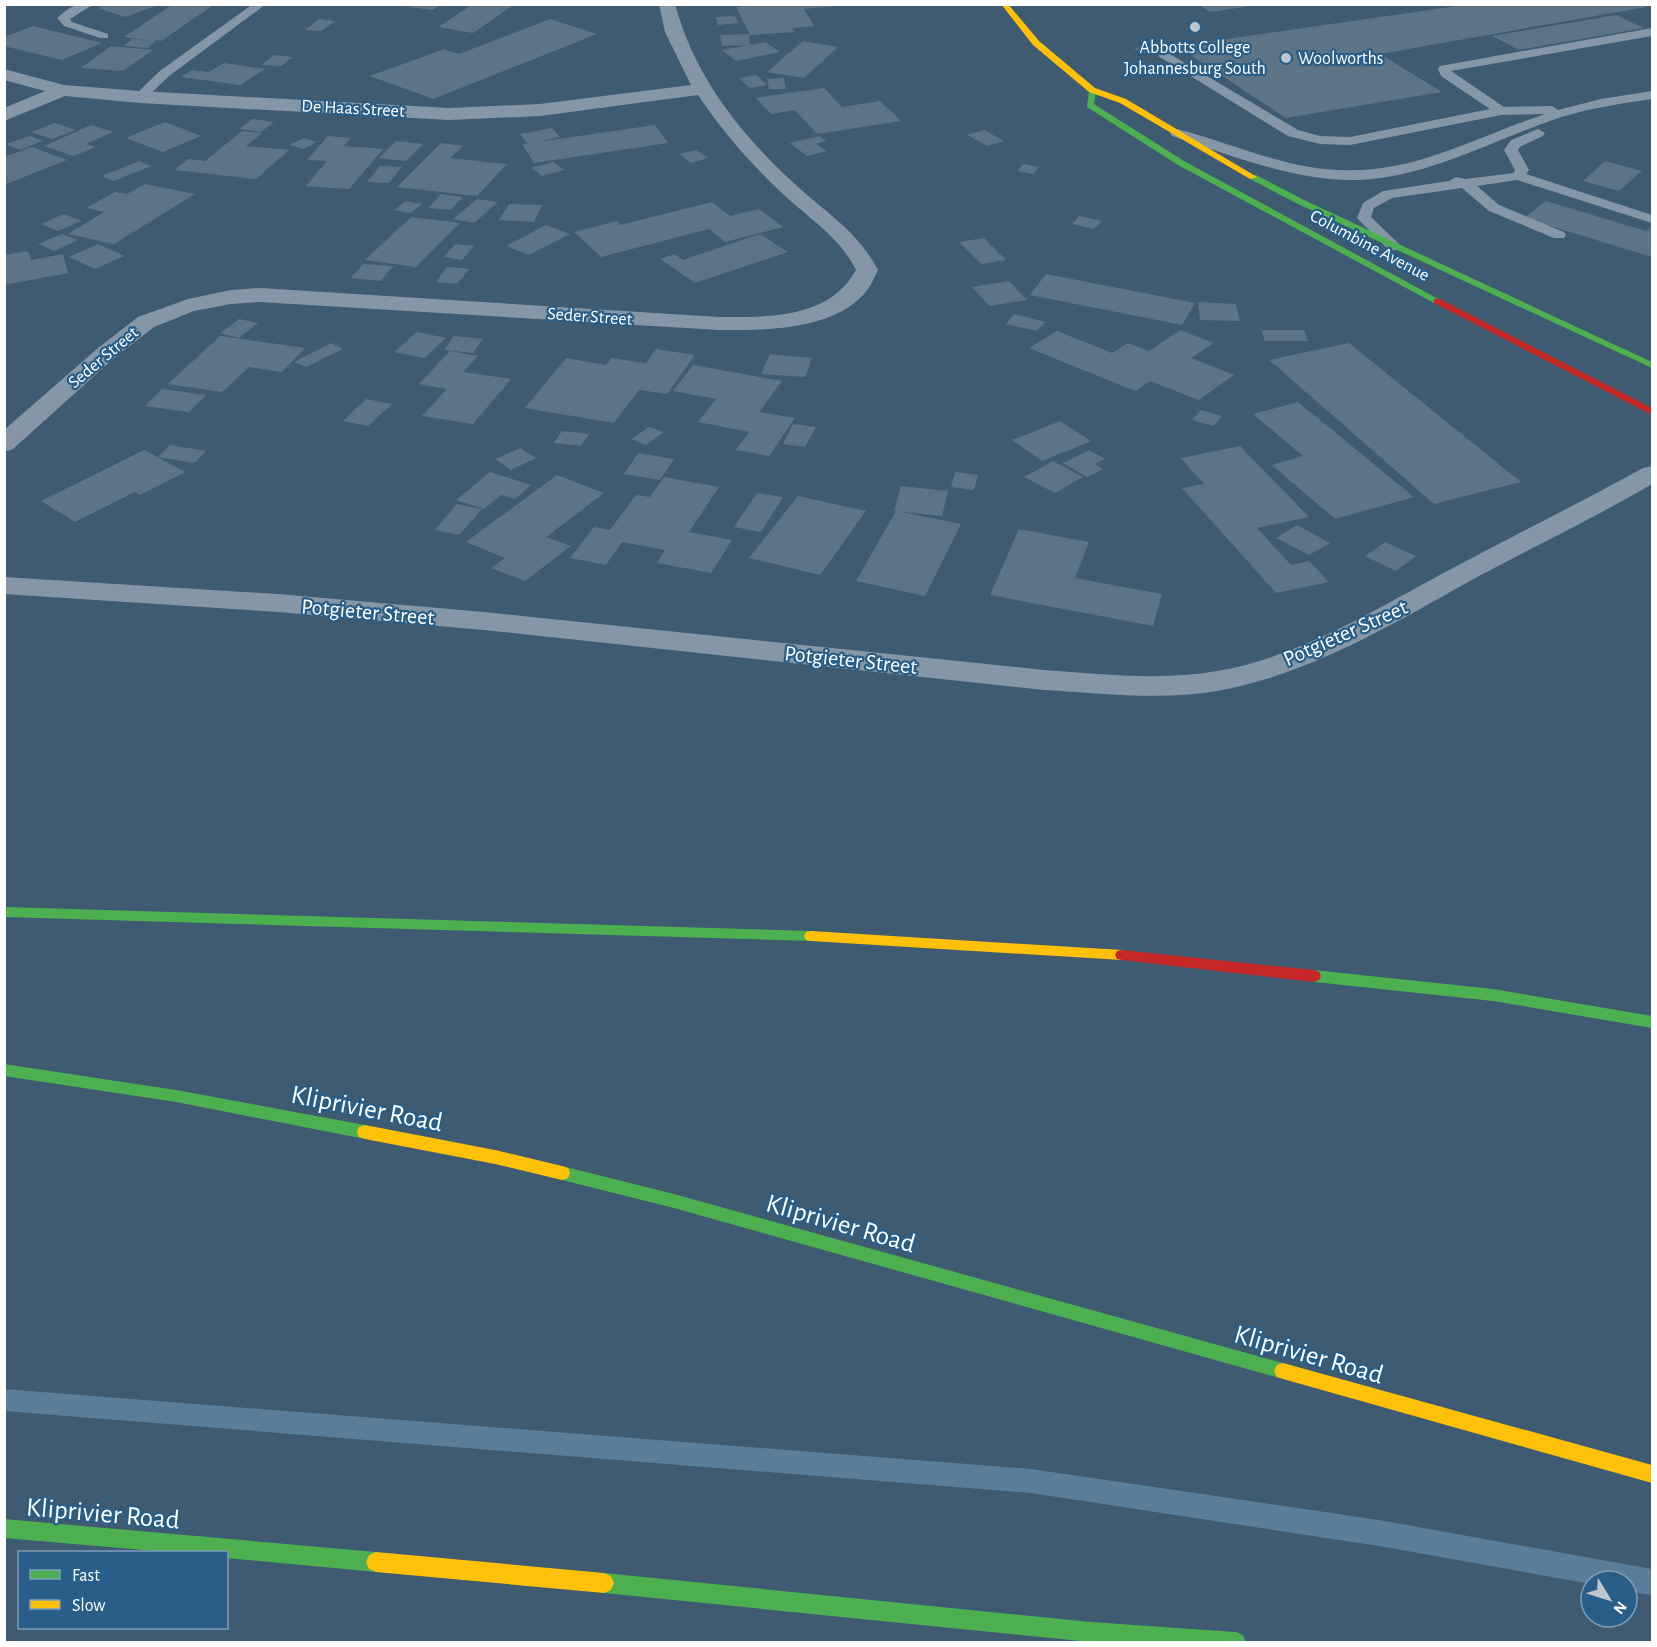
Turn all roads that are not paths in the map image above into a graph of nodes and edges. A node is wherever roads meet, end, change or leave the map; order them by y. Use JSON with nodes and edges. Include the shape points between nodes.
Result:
{"nodes":[{"id":1,"x":89,"y":4,"type":"edge"},
{"id":2,"x":261,"y":4,"type":"edge"},
{"id":3,"x":667,"y":4,"type":"edge"},
{"id":4,"x":1004,"y":4,"type":"edge"},
{"id":5,"x":1653,"y":32,"type":"edge"},
{"id":6,"x":104,"y":36,"type":"dead end"},
{"id":7,"x":1164,"y":56,"type":"dead end"},
{"id":8,"x":4,"y":74,"type":"edge"},
{"id":9,"x":703,"y":89,"type":"junction"},
{"id":10,"x":63,"y":90,"type":"junction"},
{"id":11,"x":1092,"y":90,"type":"junction"},
{"id":12,"x":1653,"y":95,"type":"edge"},
{"id":13,"x":140,"y":98,"type":"junction"},
{"id":14,"x":1596,"y":106,"type":"junction"},
{"id":15,"x":1572,"y":110,"type":"junction"},
{"id":16,"x":1501,"y":111,"type":"junction"},
{"id":17,"x":4,"y":115,"type":"edge"},
{"id":18,"x":1175,"y":133,"type":"junction"},
{"id":19,"x":1409,"y":166,"type":"junction"},
{"id":20,"x":1518,"y":176,"type":"junction"},
{"id":21,"x":1466,"y":184,"type":"junction"},
{"id":22,"x":1653,"y":219,"type":"edge"},
{"id":23,"x":1559,"y":235,"type":"dead end"},
{"id":24,"x":1394,"y":247,"type":"junction"},
{"id":25,"x":1653,"y":365,"type":"edge"},
{"id":26,"x":1653,"y":412,"type":"edge"},
{"id":27,"x":4,"y":444,"type":"edge"},
{"id":28,"x":1653,"y":474,"type":"edge"},
{"id":29,"x":4,"y":585,"type":"edge"},
{"id":30,"x":4,"y":912,"type":"edge"},
{"id":31,"x":1653,"y":1022,"type":"edge"},
{"id":32,"x":4,"y":1070,"type":"edge"},
{"id":33,"x":1653,"y":1474,"type":"edge"},
{"id":34,"x":4,"y":1528,"type":"edge"},
{"id":35,"x":1236,"y":1642,"type":"edge"}],
"edges":[{"from":1,"to":6,"type":"lane","via":[[63,18],[68,24]]},
{"from":2,"to":13,"type":"lane","via":[[165,73]]},
{"from":3,"to":9,"type":"street","name":"Seder Street","via":[[680,45]]},
{"from":4,"to":11,"type":"main road","name":"Columbine Avenue","via":[[1036,43]]},
{"from":5,"to":16,"type":"lane","via":[[1444,69]]},
{"from":7,"to":16,"type":"lane","via":[[1293,132],[1320,140],[1350,141]]},
{"from":8,"to":10,"type":"street","name":"De Haas Street"},
{"from":9,"to":13,"type":"street","name":"De Haas Street","via":[[480,114]]},
{"from":9,"to":27,"type":"street","name":"Seder Street","via":[[735,134],[767,169],[857,250],[867,270],[849,296],[806,316],[748,324],[260,295],[206,301],[166,312],[130,333]]},
{"from":10,"to":13,"type":"street","name":"De Haas Street"},
{"from":10,"to":17,"type":"street"},
{"from":11,"to":18,"type":"main road","name":"Columbine Avenue","via":[[1123,101]]},
{"from":11,"to":26,"type":"main road","name":"Columbine Avenue","via":[[1090,105],[1180,163],[1517,344]]},
{"from":12,"to":14,"type":"lane"},
{"from":14,"to":15,"type":"lane"},
{"from":14,"to":20,"type":"lane","via":[[1516,143],[1510,150],[1522,170]]},
{"from":15,"to":16,"type":"lane"},
{"from":15,"to":19,"type":"lane"},
{"from":18,"to":19,"type":"lane","via":[[1286,166],[1330,173],[1381,174]]},
{"from":18,"to":24,"type":"main road","name":"Columbine Avenue"},
{"from":19,"to":21,"type":"lane"},
{"from":20,"to":21,"type":"lane"},
{"from":20,"to":22,"type":"lane"},
{"from":21,"to":23,"type":"lane","via":[[1494,208]]},
{"from":21,"to":24,"type":"lane","via":[[1388,194],[1368,206],[1364,219]]},
{"from":24,"to":25,"type":"main road","name":"Columbine Avenue"},
{"from":28,"to":29,"type":"street","name":"Potgieter Street","via":[[1317,649],[1218,681],[1181,684],[1044,680],[484,621]]},
{"from":30,"to":31,"type":"main road","via":[[820,937],[1125,955],[1492,995]]},
{"from":32,"to":33,"type":"main road","name":"Kliprivier Road","via":[[176,1096],[495,1157],[674,1201]]},
{"from":34,"to":35,"type":"main road","name":"Kliprivier Road","via":[[1091,1632]]}]}
